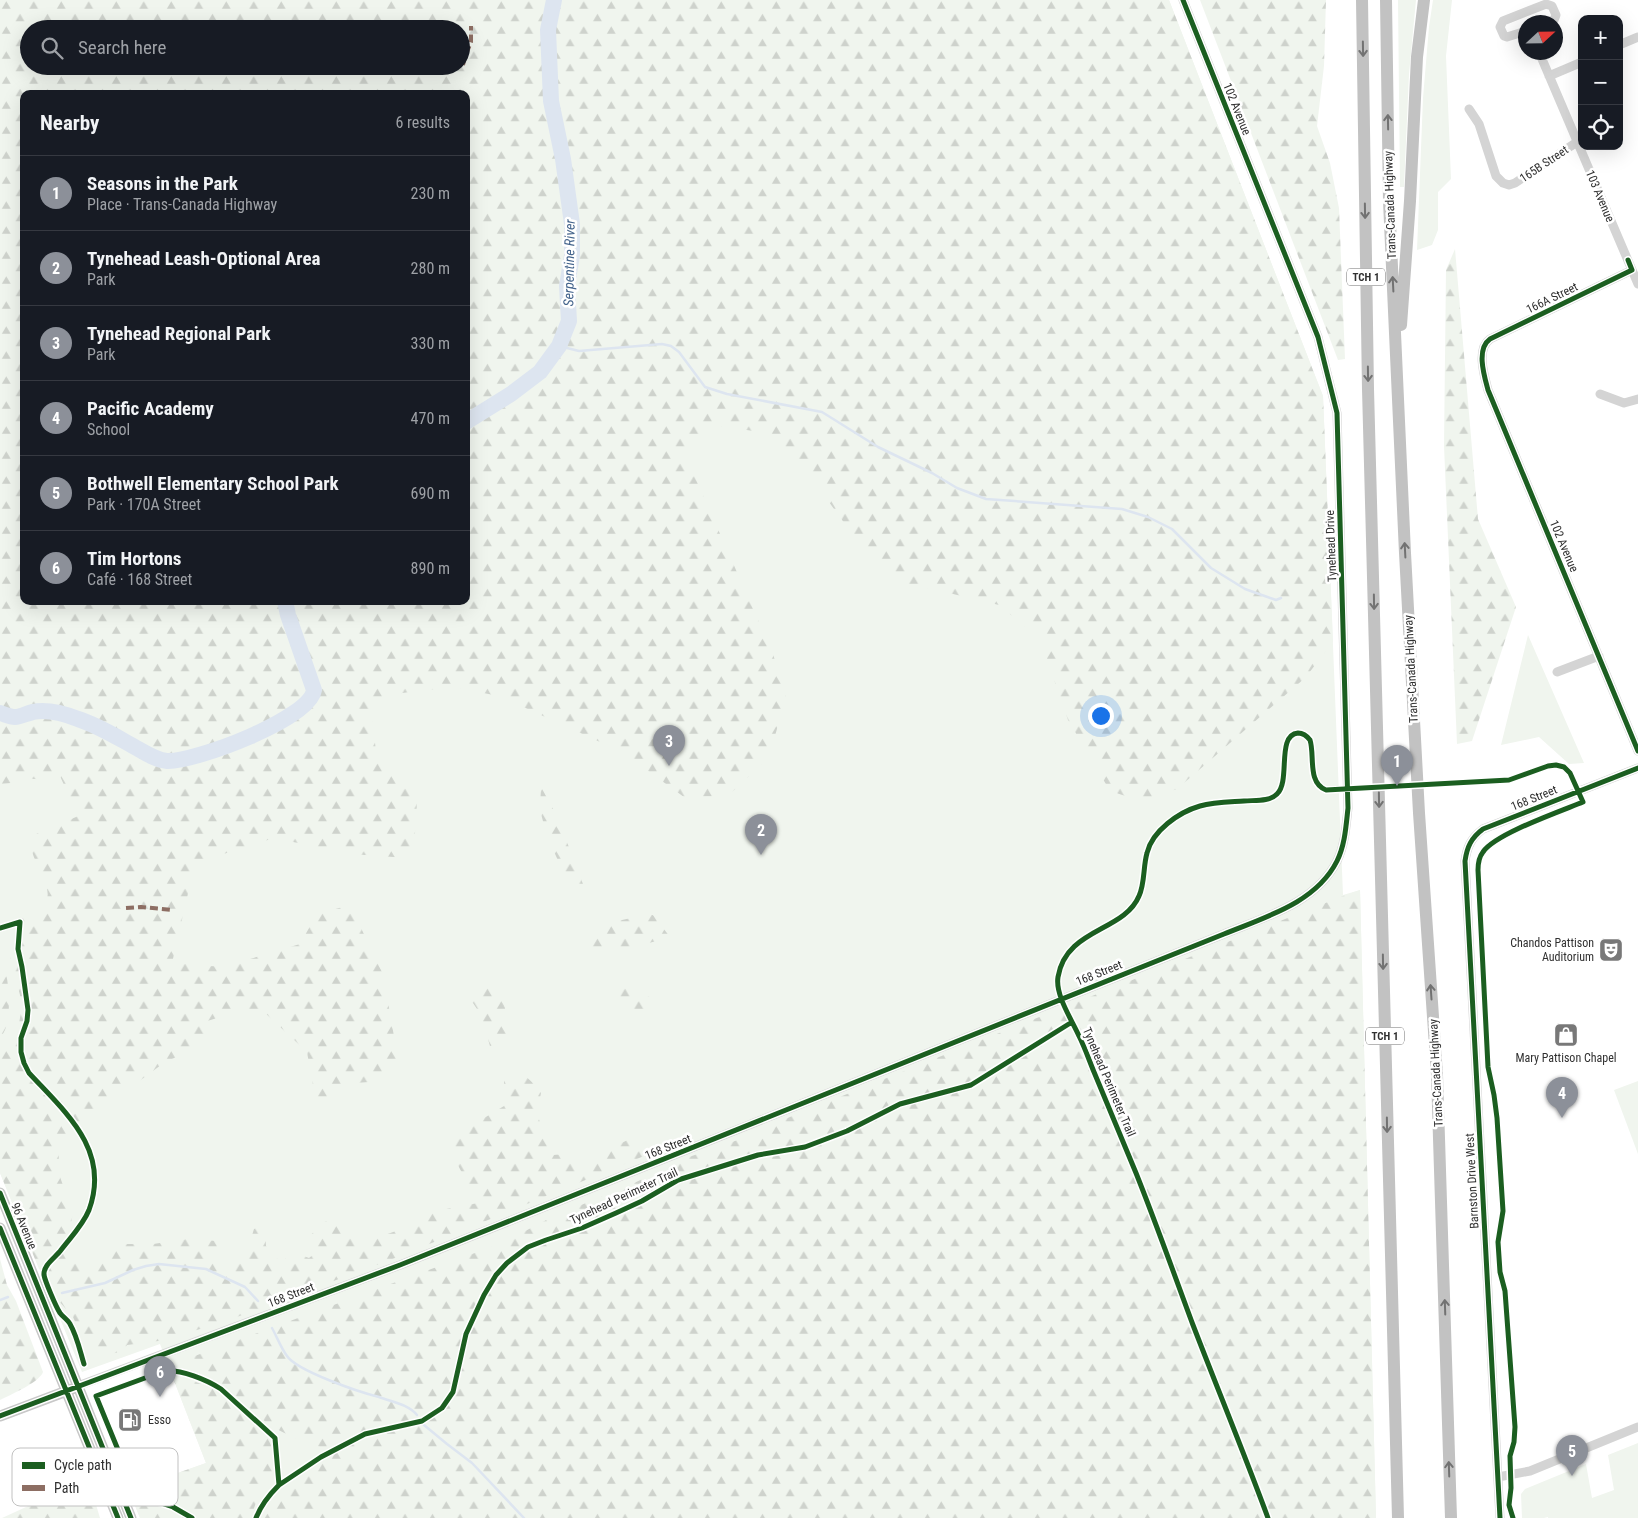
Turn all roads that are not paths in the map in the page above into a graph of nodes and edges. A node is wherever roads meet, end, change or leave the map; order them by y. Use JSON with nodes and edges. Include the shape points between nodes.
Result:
{"nodes":[{"id":1,"x":1183,"y":0,"type":"edge"},
{"id":2,"x":1362,"y":0,"type":"edge"},
{"id":3,"x":1386,"y":0,"type":"edge"},
{"id":4,"x":1424,"y":0,"type":"edge"},
{"id":5,"x":1518,"y":15,"type":"edge"},
{"id":6,"x":1518,"y":15,"type":"edge"},
{"id":7,"x":1556,"y":15,"type":"edge"},
{"id":8,"x":1518,"y":34,"type":"edge"},
{"id":9,"x":1638,"y":37,"type":"edge"},
{"id":10,"x":1623,"y":44,"type":"edge"},
{"id":11,"x":1541,"y":60,"type":"edge"},
{"id":12,"x":1578,"y":64,"type":"edge"},
{"id":13,"x":1548,"y":76,"type":"junction"},
{"id":14,"x":1469,"y":109,"type":"dead end"},
{"id":15,"x":1577,"y":142,"type":"junction"},
{"id":16,"x":1272,"y":226,"type":"joint"},
{"id":17,"x":1632,"y":270,"type":"junction"},
{"id":18,"x":1638,"y":284,"type":"edge"},
{"id":19,"x":1484,"y":346,"type":"joint"},
{"id":20,"x":1397,"y":385,"type":"junction"},
{"id":21,"x":1600,"y":394,"type":"dead end"},
{"id":22,"x":1638,"y":399,"type":"edge"},
{"id":23,"x":1598,"y":656,"type":"junction"},
{"id":24,"x":1556,"y":672,"type":"dead end"},
{"id":25,"x":1638,"y":751,"type":"edge"},
{"id":26,"x":1638,"y":768,"type":"edge"},
{"id":27,"x":1470,"y":843,"type":"joint"},
{"id":28,"x":1330,"y":872,"type":"joint"},
{"id":29,"x":0,"y":1193,"type":"edge"},
{"id":30,"x":0,"y":1228,"type":"edge"},
{"id":31,"x":78,"y":1386,"type":"junction"},
{"id":32,"x":66,"y":1391,"type":"junction"},
{"id":33,"x":0,"y":1416,"type":"edge"},
{"id":34,"x":1638,"y":1428,"type":"edge"},
{"id":35,"x":89,"y":1448,"type":"edge"},
{"id":36,"x":103,"y":1448,"type":"edge"},
{"id":37,"x":1498,"y":1477,"type":"junction"},
{"id":38,"x":113,"y":1506,"type":"edge"},
{"id":39,"x":126,"y":1506,"type":"edge"},
{"id":40,"x":118,"y":1518,"type":"edge"},
{"id":41,"x":131,"y":1518,"type":"edge"},
{"id":42,"x":1398,"y":1518,"type":"edge"},
{"id":43,"x":1451,"y":1518,"type":"edge"},
{"id":44,"x":1500,"y":1518,"type":"edge"}],
"edges":[{"from":1,"to":16,"type":"street","name":"102 Avenue"},
{"from":2,"to":42,"type":"highway","name":"Trans-Canada Highway","number":"TCH 1","one_way":true,"via":[[1368,379]]},
{"from":20,"to":3,"type":"highway","name":"Trans-Canada Highway","number":"TCH 1","one_way":true,"via":[[1389,201]]},
{"from":4,"to":20,"type":"highway","via":[[1417,57]]},
{"from":5,"to":7,"type":"street","via":[[1546,4],[1552,6]]},
{"from":6,"to":8,"type":"street","via":[[1503,21],[1500,27],[1504,36]]},
{"from":9,"to":10,"type":"street"},
{"from":11,"to":13,"type":"street","name":"103 Avenue"},
{"from":12,"to":13,"type":"street"},
{"from":13,"to":15,"type":"street","name":"103 Avenue"},
{"from":14,"to":15,"type":"street","name":"165B Street","via":[[1479,124],[1496,176],[1508,185]]},
{"from":15,"to":17,"type":"street","name":"103 Avenue"},
{"from":16,"to":28,"type":"street","name":"Tynehead Drive","via":[[1318,337],[1337,413],[1348,808],[1344,841]]},
{"from":17,"to":18,"type":"street","name":"103 Avenue"},
{"from":17,"to":19,"type":"street","name":"166A Street","via":[[1490,339]]},
{"from":19,"to":23,"type":"street","name":"102 Avenue","via":[[1483,366],[1488,390]]},
{"from":43,"to":20,"type":"highway","name":"Trans-Canada Highway","number":"TCH 1","one_way":true,"via":[[1437,1076],[1419,813]]},
{"from":21,"to":22,"type":"street","via":[[1624,403]]},
{"from":23,"to":24,"type":"street"},
{"from":23,"to":25,"type":"street","name":"102 Avenue"},
{"from":26,"to":27,"type":"street","name":"168 Street","via":[[1483,829]]},
{"from":27,"to":37,"type":"street","name":"Barnston Drive West","via":[[1465,862]]},
{"from":28,"to":31,"type":"street","name":"168 Street","via":[[1302,899],[1250,923],[400,1265]]},
{"from":29,"to":31,"type":"main road","name":"96 Avenue"},
{"from":30,"to":32,"type":"main road","name":"96 Avenue"},
{"from":31,"to":32,"type":"main road","name":"168 Street"},
{"from":31,"to":36,"type":"main road","name":"96 Avenue"},
{"from":32,"to":33,"type":"main road","name":"168 Street"},
{"from":32,"to":35,"type":"main road","name":"96 Avenue"},
{"from":34,"to":37,"type":"street","via":[[1530,1471]]},
{"from":37,"to":44,"type":"street","name":"Barnston Drive West"},
{"from":38,"to":40,"type":"main road","name":"96 Avenue"},
{"from":39,"to":41,"type":"main road","name":"96 Avenue"}]}
